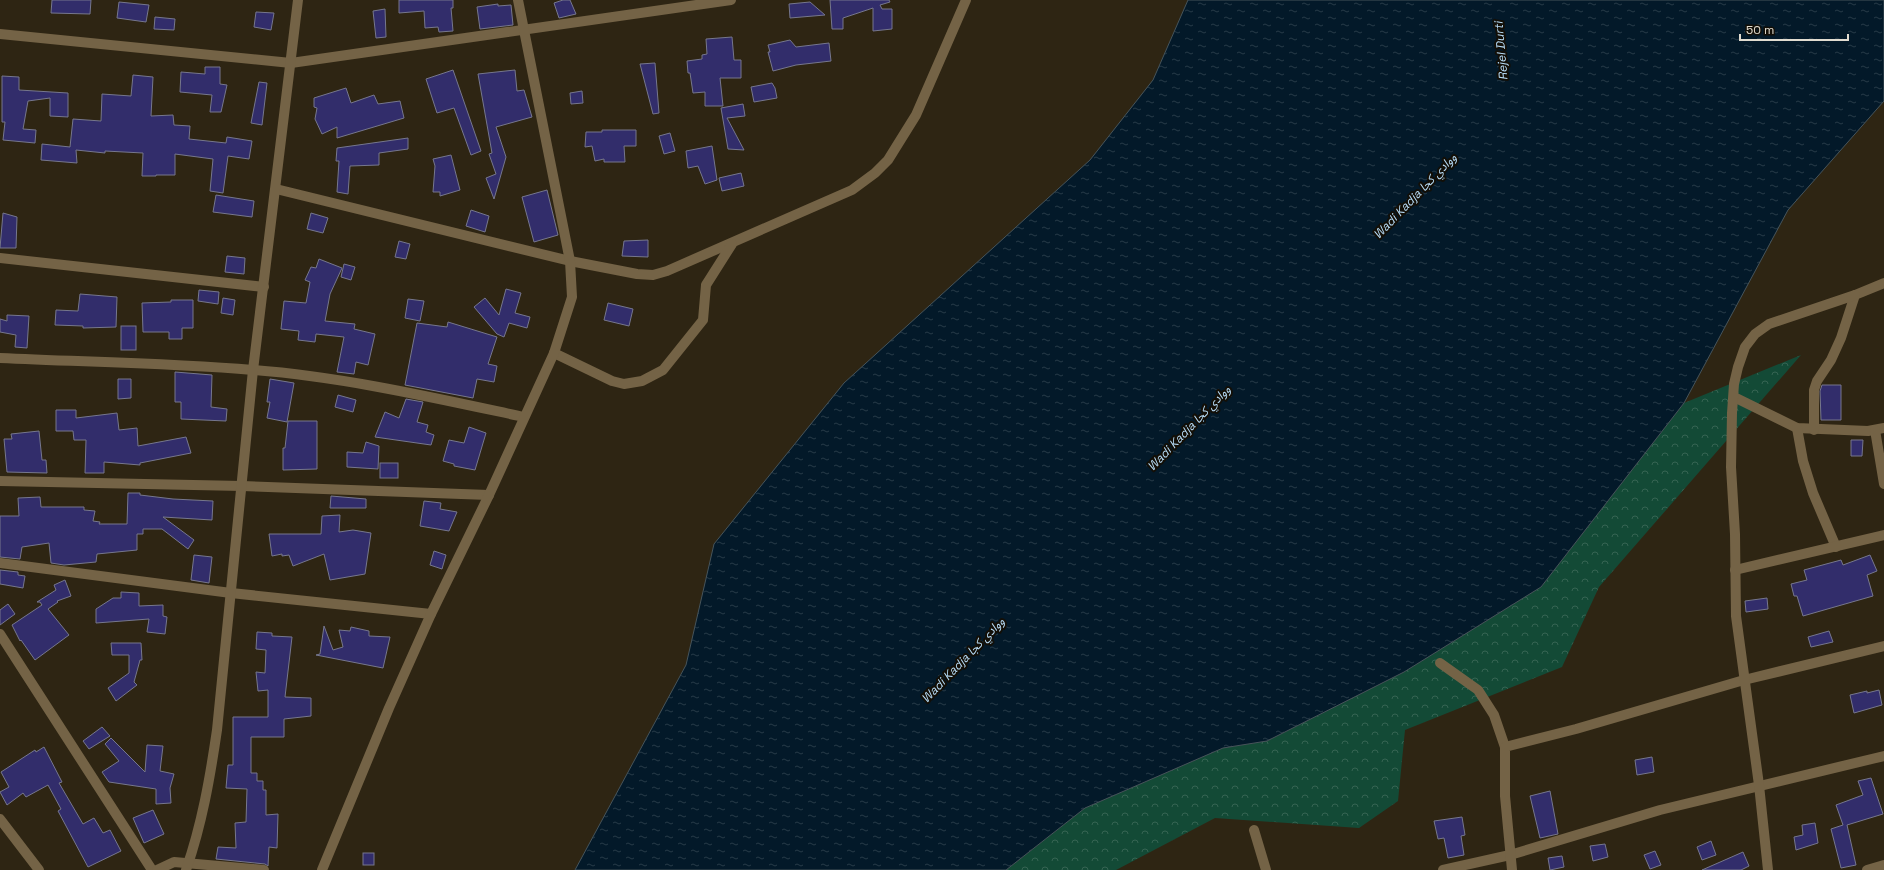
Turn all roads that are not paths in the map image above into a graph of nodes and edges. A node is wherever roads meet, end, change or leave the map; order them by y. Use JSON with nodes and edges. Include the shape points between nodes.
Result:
{"nodes":[{"id":1,"x":298,"y":0,"type":"edge"},
{"id":2,"x":518,"y":0,"type":"edge"},
{"id":3,"x":731,"y":0,"type":"edge"},
{"id":4,"x":966,"y":0,"type":"edge"},
{"id":5,"x":524,"y":30,"type":"junction"},
{"id":6,"x":0,"y":34,"type":"edge"},
{"id":7,"x":291,"y":63,"type":"junction"},
{"id":8,"x":276,"y":189,"type":"junction"},
{"id":9,"x":732,"y":244,"type":"junction"},
{"id":10,"x":0,"y":258,"type":"edge"},
{"id":11,"x":570,"y":261,"type":"junction"},
{"id":12,"x":1884,"y":283,"type":"edge"},
{"id":13,"x":264,"y":287,"type":"junction"},
{"id":14,"x":1855,"y":295,"type":"junction"},
{"id":15,"x":554,"y":353,"type":"junction"},
{"id":16,"x":0,"y":358,"type":"edge"},
{"id":17,"x":253,"y":370,"type":"junction"},
{"id":18,"x":1734,"y":397,"type":"junction"},
{"id":19,"x":524,"y":417,"type":"junction"},
{"id":20,"x":1797,"y":428,"type":"junction"},
{"id":21,"x":1879,"y":429,"type":"edge"},
{"id":22,"x":1814,"y":430,"type":"junction"},
{"id":23,"x":0,"y":481,"type":"edge"},
{"id":24,"x":1884,"y":484,"type":"edge"},
{"id":25,"x":242,"y":486,"type":"junction"},
{"id":26,"x":489,"y":495,"type":"junction"},
{"id":27,"x":1884,"y":535,"type":"edge"},
{"id":28,"x":1836,"y":547,"type":"junction"},
{"id":29,"x":0,"y":563,"type":"edge"},
{"id":30,"x":1735,"y":570,"type":"junction"},
{"id":31,"x":231,"y":593,"type":"junction"},
{"id":32,"x":431,"y":614,"type":"junction"},
{"id":33,"x":0,"y":634,"type":"edge"},
{"id":34,"x":1884,"y":646,"type":"edge"},
{"id":35,"x":1440,"y":663,"type":"dead end"},
{"id":36,"x":1744,"y":680,"type":"junction"},
{"id":37,"x":1505,"y":747,"type":"junction"},
{"id":38,"x":1884,"y":756,"type":"edge"},
{"id":39,"x":1759,"y":785,"type":"junction"},
{"id":40,"x":0,"y":820,"type":"edge"},
{"id":41,"x":1254,"y":830,"type":"dead end"},
{"id":42,"x":1510,"y":855,"type":"junction"},
{"id":43,"x":1884,"y":865,"type":"edge"},
{"id":44,"x":187,"y":866,"type":"edge"},
{"id":45,"x":40,"y":870,"type":"edge"},
{"id":46,"x":152,"y":870,"type":"edge"},
{"id":47,"x":157,"y":870,"type":"edge"},
{"id":48,"x":264,"y":870,"type":"edge"},
{"id":49,"x":322,"y":870,"type":"edge"},
{"id":50,"x":1266,"y":870,"type":"edge"},
{"id":51,"x":1443,"y":870,"type":"edge"},
{"id":52,"x":1512,"y":870,"type":"edge"},
{"id":53,"x":1768,"y":870,"type":"edge"},
{"id":54,"x":1867,"y":870,"type":"edge"}],
"edges":[{"from":1,"to":7,"type":"street"},
{"from":2,"to":5,"type":"street"},
{"from":3,"to":5,"type":"street"},
{"from":4,"to":9,"type":"street","via":[[916,115],[888,160],[852,190]]},
{"from":5,"to":7,"type":"street"},
{"from":5,"to":11,"type":"street"},
{"from":6,"to":7,"type":"street"},
{"from":7,"to":8,"type":"street"},
{"from":8,"to":11,"type":"street"},
{"from":8,"to":13,"type":"street"},
{"from":9,"to":11,"type":"street","via":[[653,275]]},
{"from":9,"to":15,"type":"street","via":[[706,285],[703,320],[663,370],[642,382],[624,384],[612,382]]},
{"from":10,"to":13,"type":"street"},
{"from":11,"to":15,"type":"street","via":[[572,297]]},
{"from":12,"to":14,"type":"street"},
{"from":13,"to":17,"type":"street"},
{"from":14,"to":18,"type":"street","via":[[1769,324],[1755,334],[1745,347],[1738,367]]},
{"from":14,"to":22,"type":"street","via":[[1841,338],[1814,390]]},
{"from":15,"to":19,"type":"street"},
{"from":16,"to":17,"type":"street"},
{"from":17,"to":19,"type":"street","via":[[328,379]]},
{"from":17,"to":25,"type":"street"},
{"from":18,"to":20,"type":"street"},
{"from":18,"to":30,"type":"street","via":[[1731,467]]},
{"from":19,"to":26,"type":"street"},
{"from":20,"to":22,"type":"street"},
{"from":20,"to":28,"type":"street","via":[[1803,461],[1813,493]]},
{"from":21,"to":22,"type":"street"},
{"from":21,"to":24,"type":"street"},
{"from":23,"to":25,"type":"street"},
{"from":25,"to":26,"type":"street"},
{"from":25,"to":31,"type":"street"},
{"from":26,"to":32,"type":"street"},
{"from":27,"to":28,"type":"street"},
{"from":28,"to":30,"type":"street"},
{"from":29,"to":31,"type":"street"},
{"from":30,"to":36,"type":"street","via":[[1736,616]]},
{"from":31,"to":32,"type":"street"},
{"from":31,"to":44,"type":"street","via":[[209,788]]},
{"from":32,"to":49,"type":"street"},
{"from":33,"to":46,"type":"street"},
{"from":34,"to":36,"type":"street"},
{"from":35,"to":37,"type":"street","via":[[1478,690],[1494,715]]},
{"from":36,"to":37,"type":"street"},
{"from":36,"to":39,"type":"street"},
{"from":37,"to":42,"type":"street","via":[[1505,796]]},
{"from":38,"to":39,"type":"street"},
{"from":39,"to":42,"type":"street","via":[[1660,810]]},
{"from":39,"to":53,"type":"street"},
{"from":40,"to":45,"type":"street"},
{"from":41,"to":50,"type":"street"},
{"from":42,"to":51,"type":"street"},
{"from":42,"to":52,"type":"street"},
{"from":43,"to":54,"type":"street"},
{"from":44,"to":47,"type":"street","via":[[174,862]]},
{"from":44,"to":48,"type":"street"}]}
